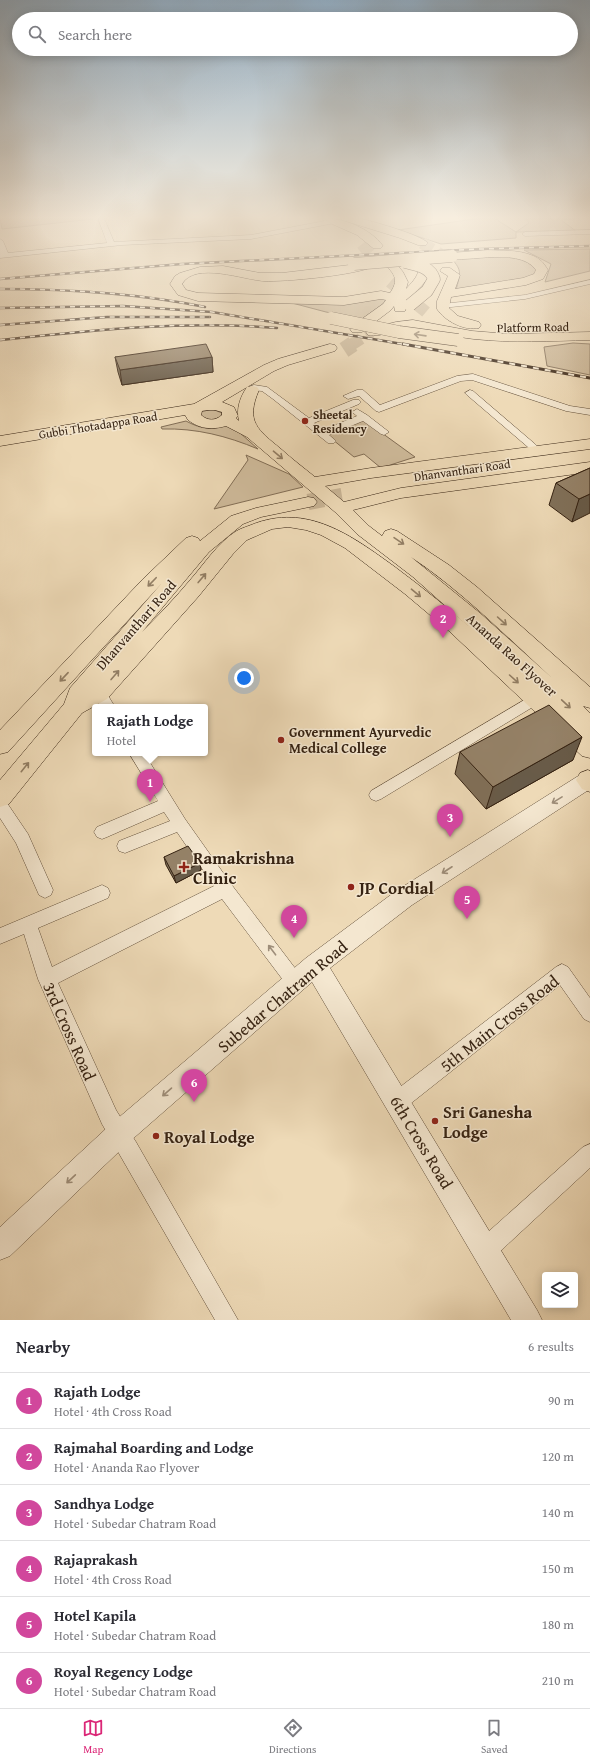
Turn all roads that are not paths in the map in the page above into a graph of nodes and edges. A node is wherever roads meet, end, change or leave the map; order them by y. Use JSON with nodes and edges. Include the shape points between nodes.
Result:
{"nodes":[{"id":1,"x":177,"y":280,"type":"edge"},
{"id":2,"x":263,"y":280,"type":"edge"},
{"id":3,"x":400,"y":280,"type":"edge"},
{"id":4,"x":420,"y":280,"type":"edge"},
{"id":5,"x":433,"y":280,"type":"edge"},
{"id":6,"x":453,"y":280,"type":"edge"},
{"id":7,"x":527,"y":280,"type":"edge"},
{"id":8,"x":590,"y":282,"type":"edge"},
{"id":9,"x":393,"y":297,"type":"junction"},
{"id":10,"x":443,"y":297,"type":"junction"},
{"id":11,"x":277,"y":298,"type":"junction"},
{"id":12,"x":405,"y":308,"type":"junction"},
{"id":13,"x":429,"y":314,"type":"tunnel mouth"},
{"id":14,"x":590,"y":326,"type":"edge"},
{"id":15,"x":367,"y":330,"type":"junction"},
{"id":16,"x":590,"y":332,"type":"edge"},
{"id":17,"x":590,"y":336,"type":"edge"},
{"id":18,"x":549,"y":338,"type":"junction"},
{"id":19,"x":337,"y":349,"type":"tunnel mouth"},
{"id":20,"x":491,"y":382,"type":"junction"},
{"id":21,"x":252,"y":386,"type":"junction"},
{"id":22,"x":347,"y":405,"type":"junction"},
{"id":23,"x":198,"y":409,"type":"junction"},
{"id":24,"x":590,"y":412,"type":"edge"},
{"id":25,"x":228,"y":415,"type":"junction"},
{"id":26,"x":364,"y":417,"type":"junction"},
{"id":27,"x":308,"y":422,"type":"junction"},
{"id":28,"x":384,"y":432,"type":"dead end"},
{"id":29,"x":253,"y":434,"type":"junction"},
{"id":30,"x":322,"y":434,"type":"junction"},
{"id":31,"x":0,"y":441,"type":"edge"},
{"id":32,"x":331,"y":441,"type":"dead end"},
{"id":33,"x":590,"y":444,"type":"edge"},
{"id":34,"x":532,"y":446,"type":"dead end"},
{"id":35,"x":0,"y":448,"type":"edge"},
{"id":36,"x":590,"y":451,"type":"edge"},
{"id":37,"x":590,"y":460,"type":"edge"},
{"id":38,"x":590,"y":467,"type":"edge"},
{"id":39,"x":307,"y":493,"type":"junction"},
{"id":40,"x":338,"y":499,"type":"junction"},
{"id":41,"x":327,"y":531,"type":"junction"},
{"id":42,"x":415,"y":570,"type":"junction"},
{"id":43,"x":98,"y":694,"type":"edge"},
{"id":44,"x":536,"y":698,"type":"junction"},
{"id":45,"x":590,"y":700,"type":"edge"},
{"id":46,"x":590,"y":726,"type":"edge"},
{"id":47,"x":0,"y":745,"type":"edge"},
{"id":48,"x":590,"y":749,"type":"edge"},
{"id":49,"x":138,"y":756,"type":"edge"},
{"id":50,"x":589,"y":780,"type":"edge"},
{"id":51,"x":376,"y":795,"type":"dead end"},
{"id":52,"x":0,"y":797,"type":"edge"},
{"id":53,"x":167,"y":804,"type":"junction"},
{"id":54,"x":0,"y":805,"type":"edge"},
{"id":55,"x":180,"y":824,"type":"junction"},
{"id":56,"x":102,"y":832,"type":"dead end"},
{"id":57,"x":125,"y":846,"type":"dead end"},
{"id":58,"x":225,"y":889,"type":"junction"},
{"id":59,"x":45,"y":890,"type":"dead end"},
{"id":60,"x":102,"y":893,"type":"dead end"},
{"id":61,"x":29,"y":925,"type":"junction"},
{"id":62,"x":0,"y":936,"type":"edge"},
{"id":63,"x":304,"y":974,"type":"junction"},
{"id":64,"x":47,"y":979,"type":"junction"},
{"id":65,"x":590,"y":1013,"type":"edge"},
{"id":66,"x":398,"y":1101,"type":"junction"},
{"id":67,"x":119,"y":1134,"type":"junction"},
{"id":68,"x":590,"y":1154,"type":"edge"},
{"id":69,"x":0,"y":1246,"type":"edge"},
{"id":70,"x":486,"y":1249,"type":"junction"},
{"id":71,"x":227,"y":1320,"type":"edge"},
{"id":72,"x":527,"y":1320,"type":"edge"}],
"edges":[{"from":1,"to":11,"type":"main road","via":[[176,284],[179,290],[193,296]]},
{"from":2,"to":11,"type":"main road"},
{"from":3,"to":9,"type":"main road","via":[[403,282]]},
{"from":4,"to":12,"type":"main road","via":[[417,286],[403,299],[400,305]]},
{"from":5,"to":12,"type":"main road","bridge":true,"via":[[429,290]]},
{"from":6,"to":10,"type":"main road","via":[[451,287]]},
{"from":7,"to":10,"type":"main road","bridge":true},
{"from":8,"to":10,"type":"street","via":[[525,298]]},
{"from":9,"to":11,"type":"main road","via":[[381,295],[344,301]]},
{"from":9,"to":15,"type":"main road"},
{"from":10,"to":14,"type":"main road","name":"Platform Road","via":[[446,313],[453,319],[488,327],[530,329]]},
{"from":10,"to":15,"type":"main road","bridge":true,"via":[[434,297],[404,319]]},
{"from":11,"to":15,"type":"main road","bridge":true,"via":[[286,304]]},
{"from":12,"to":15,"type":"main road"},
{"from":13,"to":16,"type":"main road","via":[[449,324],[483,331],[524,334]]},
{"from":15,"to":18,"type":"main road","via":[[413,324],[486,337]]},
{"from":18,"to":15,"type":"main road","one_way":true,"bridge":true,"via":[[536,342],[458,340]]},
{"from":17,"to":18,"type":"main road"},
{"from":19,"to":21,"type":"main road","via":[[329,356],[282,368]]},
{"from":20,"to":22,"type":"street","via":[[473,377],[460,378],[379,408],[360,392],[348,396],[356,402]]},
{"from":20,"to":24,"type":"street","via":[[562,407]]},
{"from":20,"to":34,"type":"street","via":[[479,384],[485,389],[470,393]]},
{"from":21,"to":23,"type":"main road"},
{"from":21,"to":25,"type":"main road"},
{"from":21,"to":27,"type":"street","via":[[264,389]]},
{"from":21,"to":29,"type":"main road","via":[[244,410]]},
{"from":22,"to":26,"type":"street"},
{"from":22,"to":27,"type":"street"},
{"from":23,"to":25,"type":"main road","via":[[199,422],[204,424],[217,424]]},
{"from":23,"to":31,"type":"main road","name":"Gubbi Thotadappa Road"},
{"from":23,"to":35,"type":"main road","name":"Gubbi Thotadappa Road"},
{"from":25,"to":29,"type":"main road","via":[[235,425]]},
{"from":26,"to":28,"type":"street"},
{"from":26,"to":30,"type":"street"},
{"from":27,"to":30,"type":"street"},
{"from":29,"to":39,"type":"main road","one_way":true},
{"from":30,"to":32,"type":"street"},
{"from":33,"to":39,"type":"main road","via":[[371,473]]},
{"from":36,"to":40,"type":"main road","name":"Dhanvanthari Road"},
{"from":37,"to":40,"type":"main road","name":"Dhanvanthari Road"},
{"from":38,"to":40,"type":"main road","via":[[380,497]]},
{"from":39,"to":40,"type":"main road"},
{"from":39,"to":43,"type":"main road","name":"Dhanvanthari Road","via":[[237,520],[203,548]]},
{"from":39,"to":47,"type":"main road","name":"Dhanvanthari Road","one_way":true,"via":[[247,506],[224,516],[194,540]]},
{"from":40,"to":42,"type":"main road","name":"Ananda Rao Flyover","via":[[363,530]]},
{"from":40,"to":45,"type":"main road","one_way":true,"via":[[442,569]]},
{"from":41,"to":42,"type":"main road","via":[[348,535],[397,568]]},
{"from":43,"to":41,"type":"main road","one_way":true,"via":[[241,536],[269,524],[288,522]]},
{"from":41,"to":44,"type":"main road","one_way":true,"via":[[351,544],[412,588]]},
{"from":42,"to":46,"type":"main road","name":"Ananda Rao Flyover","one_way":true,"via":[[474,618]]},
{"from":52,"to":43,"type":"main road","name":"Dhanvanthari Road","one_way":true,"via":[[74,708],[78,694]]},
{"from":44,"to":48,"type":"main road"},
{"from":44,"to":51,"type":"street"},
{"from":49,"to":53,"type":"street"},
{"from":50,"to":63,"type":"street","name":"Subedar Chatram Road","one_way":true,"via":[[404,898]]},
{"from":53,"to":55,"type":"street"},
{"from":53,"to":56,"type":"street"},
{"from":54,"to":59,"type":"street","via":[[22,839]]},
{"from":55,"to":57,"type":"street"},
{"from":55,"to":58,"type":"street"},
{"from":63,"to":58,"type":"street","one_way":true},
{"from":58,"to":64,"type":"street"},
{"from":60,"to":61,"type":"street"},
{"from":61,"to":62,"type":"street"},
{"from":61,"to":64,"type":"street","name":"3rd Cross Road"},
{"from":63,"to":66,"type":"street","name":"6th Cross Road","via":[[324,979]]},
{"from":63,"to":67,"type":"street","name":"Subedar Chatram Road","one_way":true},
{"from":64,"to":67,"type":"street","name":"3rd Cross Road"},
{"from":65,"to":66,"type":"street","name":"5th Main Cross Road","via":[[562,973]]},
{"from":66,"to":70,"type":"street","name":"6th Cross Road"},
{"from":67,"to":69,"type":"street","name":"Subedar Chatram Road","one_way":true},
{"from":67,"to":71,"type":"street","name":"3rd Cross Road"},
{"from":68,"to":70,"type":"street"},
{"from":70,"to":72,"type":"street","name":"6th Cross Road"}]}
